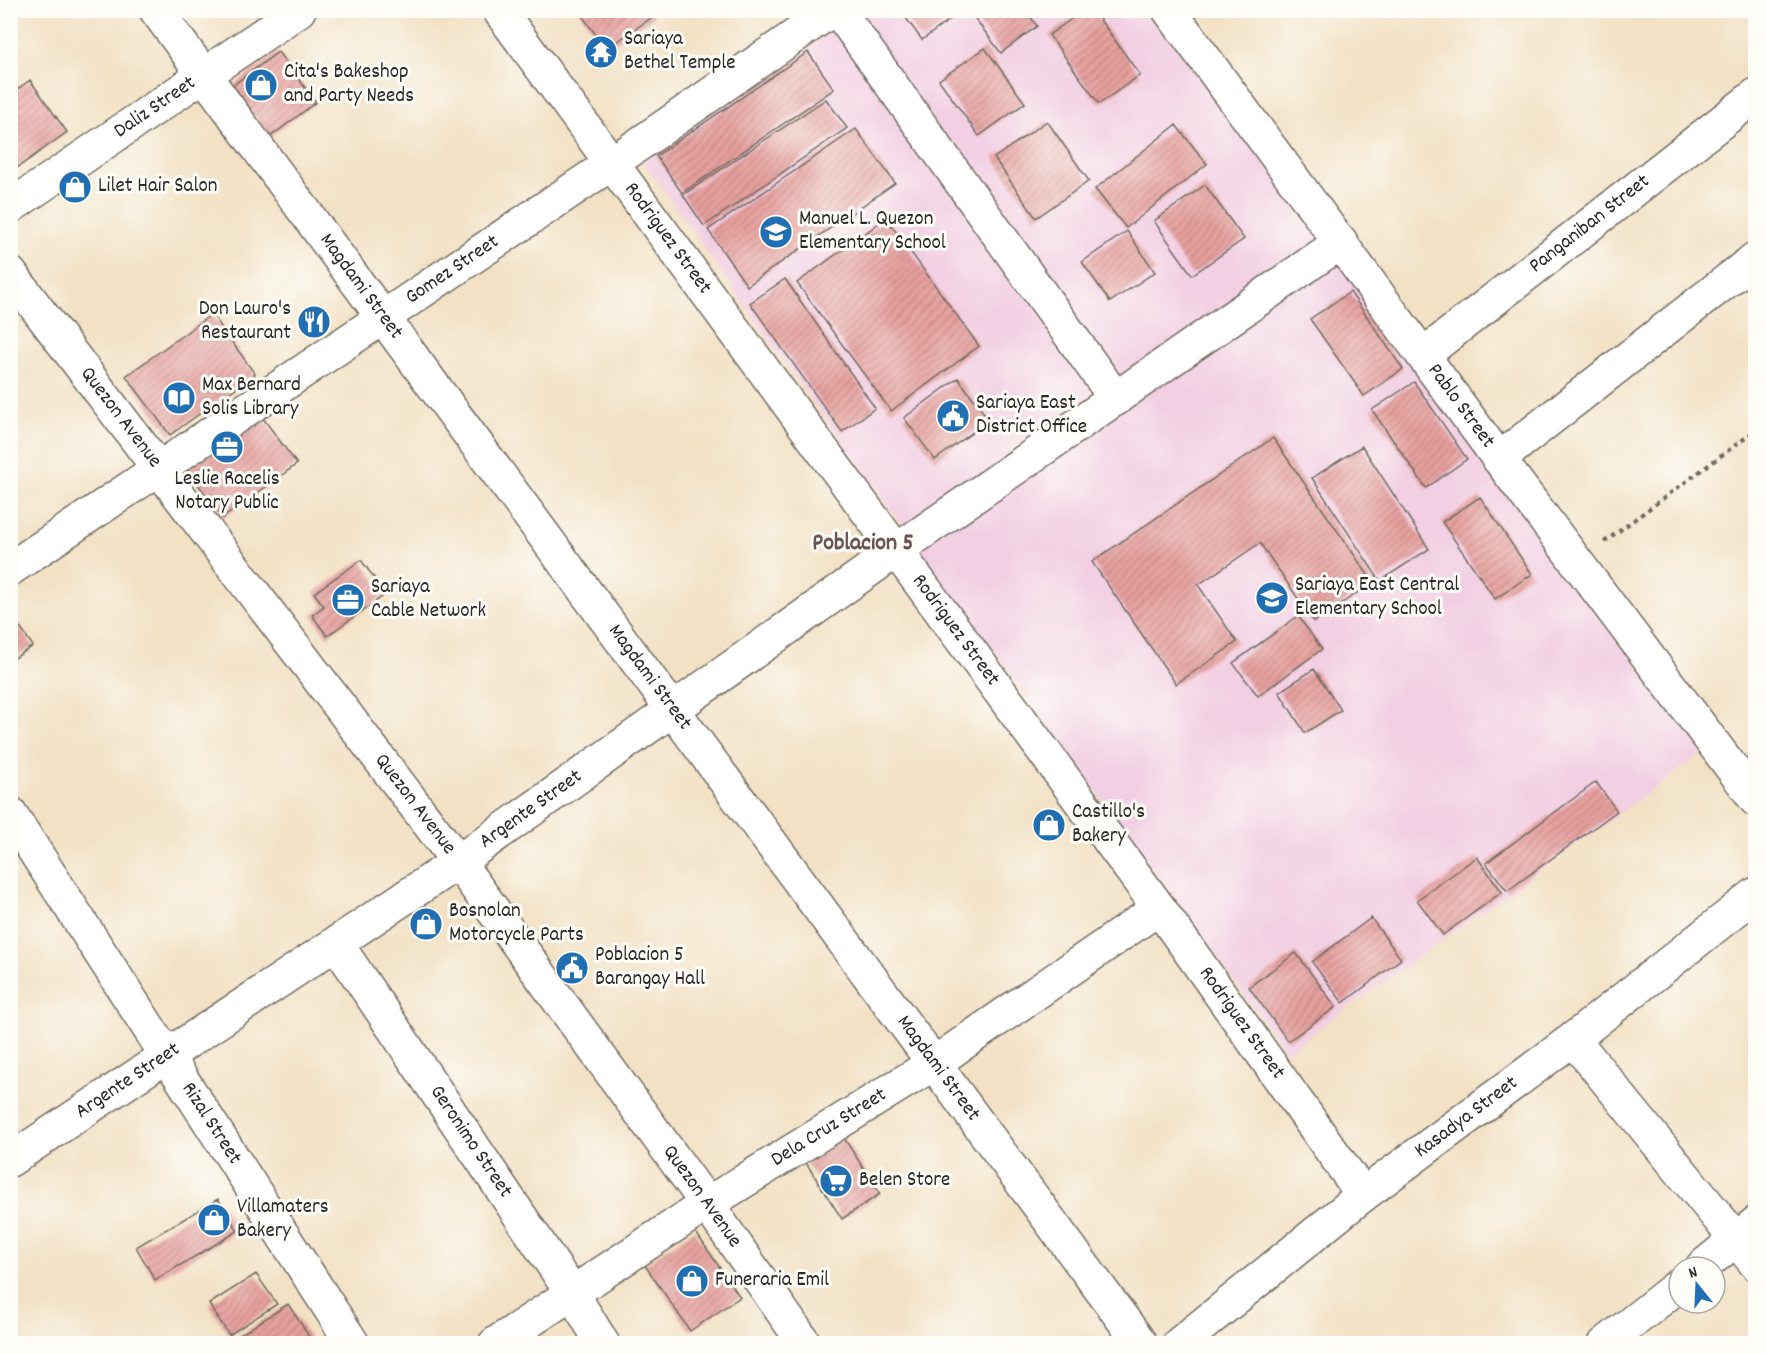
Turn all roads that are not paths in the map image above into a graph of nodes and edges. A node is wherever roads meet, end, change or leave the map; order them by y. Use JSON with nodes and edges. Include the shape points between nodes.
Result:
{"nodes":[{"id":1,"x":156,"y":10,"type":"edge"},
{"id":2,"x":299,"y":10,"type":"edge"},
{"id":3,"x":499,"y":10,"type":"edge"},
{"id":4,"x":832,"y":10,"type":"edge"},
{"id":5,"x":838,"y":10,"type":"edge"},
{"id":6,"x":1169,"y":10,"type":"edge"},
{"id":7,"x":202,"y":76,"type":"junction"},
{"id":8,"x":1755,"y":95,"type":"edge"},
{"id":9,"x":612,"y":163,"type":"junction"},
{"id":10,"x":10,"y":207,"type":"edge"},
{"id":11,"x":1341,"y":242,"type":"junction"},
{"id":12,"x":1755,"y":258,"type":"edge"},
{"id":13,"x":10,"y":273,"type":"edge"},
{"id":14,"x":382,"y":318,"type":"junction"},
{"id":15,"x":1423,"y":355,"type":"junction"},
{"id":16,"x":1116,"y":399,"type":"junction"},
{"id":17,"x":1499,"y":459,"type":"junction"},
{"id":18,"x":159,"y":468,"type":"junction"},
{"id":19,"x":897,"y":550,"type":"junction"},
{"id":20,"x":10,"y":568,"type":"edge"},
{"id":21,"x":671,"y":711,"type":"junction"},
{"id":22,"x":1755,"y":800,"type":"edge"},
{"id":23,"x":10,"y":813,"type":"edge"},
{"id":24,"x":458,"y":862,"type":"junction"},
{"id":25,"x":1755,"y":894,"type":"edge"},
{"id":26,"x":1159,"y":908,"type":"junction"},
{"id":27,"x":336,"y":943,"type":"junction"},
{"id":28,"x":1574,"y":1039,"type":"junction"},
{"id":29,"x":167,"y":1056,"type":"junction"},
{"id":30,"x":933,"y":1064,"type":"junction"},
{"id":31,"x":10,"y":1160,"type":"edge"},
{"id":32,"x":1364,"y":1195,"type":"junction"},
{"id":33,"x":707,"y":1204,"type":"junction"},
{"id":34,"x":1749,"y":1242,"type":"edge"},
{"id":35,"x":1725,"y":1255,"type":"edge"},
{"id":36,"x":572,"y":1293,"type":"junction"},
{"id":37,"x":1667,"y":1295,"type":"edge"},
{"id":38,"x":353,"y":1344,"type":"edge"},
{"id":39,"x":495,"y":1344,"type":"edge"},
{"id":40,"x":603,"y":1344,"type":"edge"},
{"id":41,"x":805,"y":1344,"type":"edge"},
{"id":42,"x":1141,"y":1344,"type":"edge"},
{"id":43,"x":1179,"y":1344,"type":"edge"},
{"id":44,"x":1605,"y":1344,"type":"edge"}],
"edges":[{"from":1,"to":7,"type":"street","name":"Magdami Street"},
{"from":2,"to":7,"type":"street","name":"Daliz Street"},
{"from":3,"to":9,"type":"street","name":"Rodriguez Street"},
{"from":4,"to":9,"type":"street","name":"Gomez Street"},
{"from":5,"to":16,"type":"street"},
{"from":6,"to":11,"type":"street","name":"Pablo Street"},
{"from":7,"to":10,"type":"street","name":"Daliz Street"},
{"from":7,"to":14,"type":"street","name":"Magdami Street"},
{"from":8,"to":15,"type":"street","name":"Panganiban Street"},
{"from":9,"to":14,"type":"street","name":"Gomez Street"},
{"from":9,"to":19,"type":"street","name":"Rodriguez Street"},
{"from":11,"to":15,"type":"street","name":"Pablo Street"},
{"from":11,"to":16,"type":"street","name":"Argente Street"},
{"from":12,"to":17,"type":"street"},
{"from":13,"to":18,"type":"street","name":"Quezon Avenue"},
{"from":14,"to":18,"type":"street","name":"Gomez Street"},
{"from":14,"to":21,"type":"street","name":"Magdami Street"},
{"from":15,"to":17,"type":"street","name":"Pablo Street"},
{"from":16,"to":19,"type":"street","name":"Argente Street"},
{"from":17,"to":22,"type":"street","name":"Pablo Street"},
{"from":18,"to":20,"type":"street","name":"Gomez Street"},
{"from":18,"to":24,"type":"street","name":"Quezon Avenue"},
{"from":19,"to":21,"type":"street","name":"Argente Street"},
{"from":19,"to":26,"type":"street","name":"Rodriguez Street"},
{"from":21,"to":24,"type":"street","name":"Argente Street"},
{"from":21,"to":30,"type":"street","name":"Magdami Street"},
{"from":23,"to":29,"type":"street","name":"Rizal Street"},
{"from":24,"to":27,"type":"street","name":"Argente Street"},
{"from":24,"to":33,"type":"street","name":"Quezon Avenue"},
{"from":25,"to":28,"type":"street","name":"Kasadya Street"},
{"from":26,"to":30,"type":"street","name":"Dela Cruz Street"},
{"from":26,"to":32,"type":"street","name":"Rodriguez Street"},
{"from":27,"to":29,"type":"street","name":"Argente Street"},
{"from":27,"to":36,"type":"street","name":"Geronimo Street"},
{"from":28,"to":32,"type":"street","name":"Kasadya Street"},
{"from":28,"to":34,"type":"street"},
{"from":29,"to":31,"type":"street","name":"Argente Street"},
{"from":29,"to":38,"type":"street","name":"Rizal Street"},
{"from":30,"to":33,"type":"street","name":"Dela Cruz Street"},
{"from":30,"to":42,"type":"street","name":"Magdami Street"},
{"from":32,"to":43,"type":"street","name":"Kasadya Street"},
{"from":33,"to":36,"type":"street","name":"Dela Cruz Street"},
{"from":33,"to":41,"type":"street","name":"Quezon Avenue"},
{"from":34,"to":35,"type":"street"},
{"from":36,"to":39,"type":"street","name":"Dela Cruz Street"},
{"from":36,"to":40,"type":"street","name":"Geronimo Street"},
{"from":37,"to":44,"type":"street"}]}
